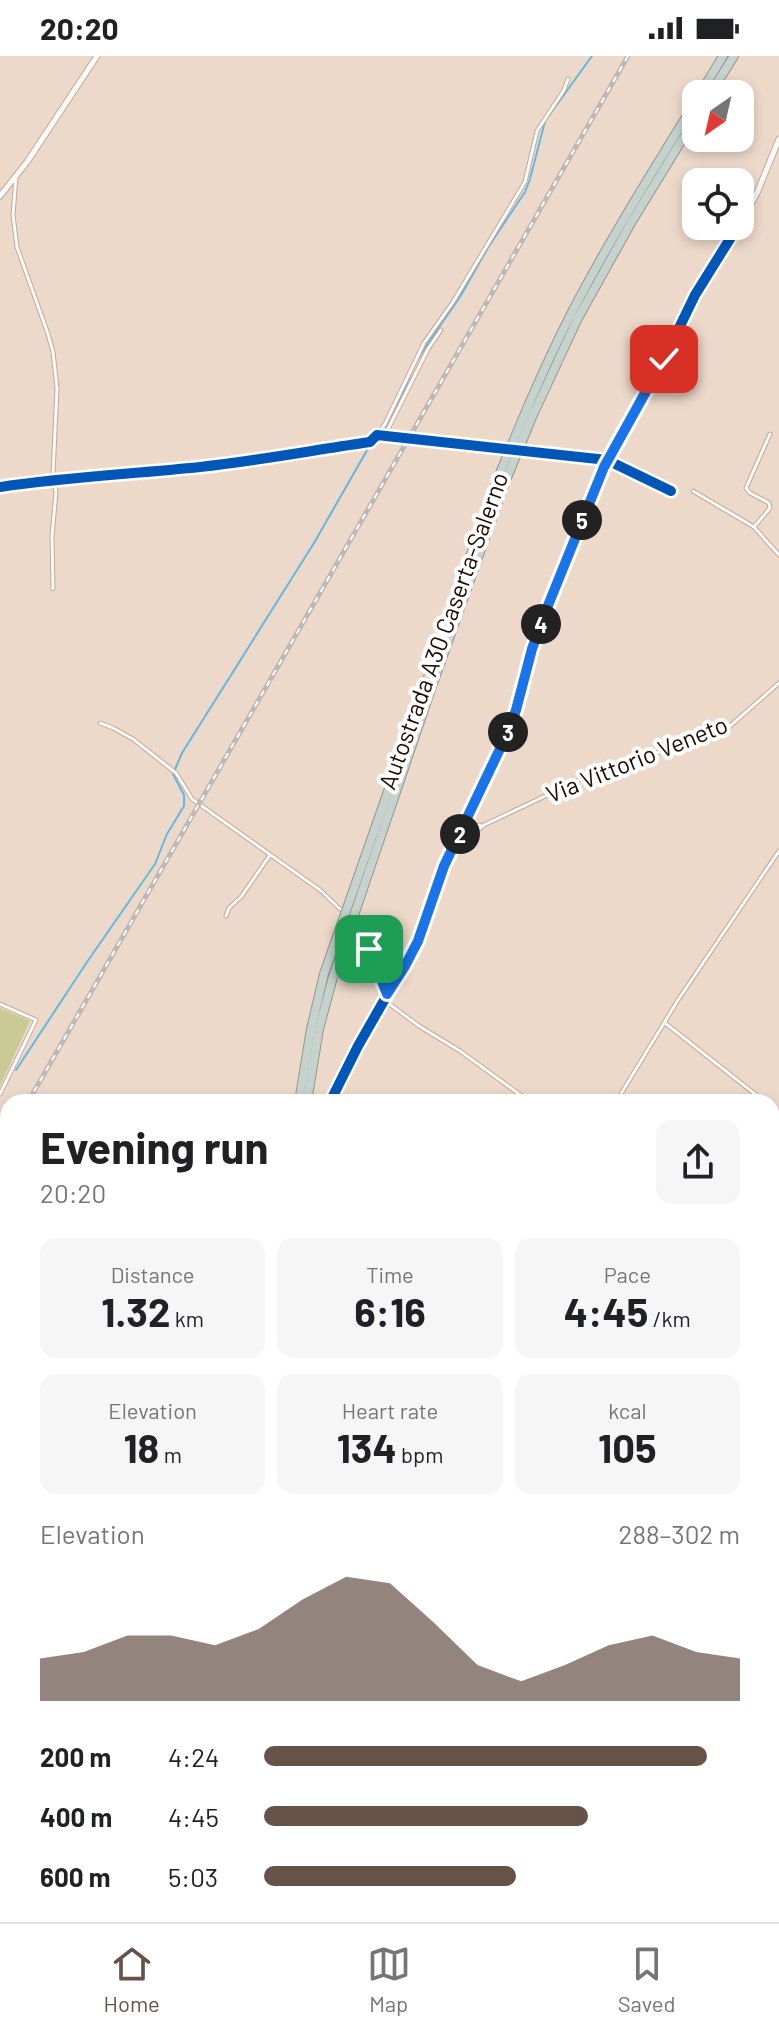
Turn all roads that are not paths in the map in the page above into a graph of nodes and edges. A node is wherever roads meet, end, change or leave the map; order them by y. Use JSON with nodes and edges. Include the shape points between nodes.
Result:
{"nodes":[{"id":1,"x":97,"y":56,"type":"edge"},
{"id":2,"x":723,"y":56,"type":"edge"},
{"id":3,"x":734,"y":56,"type":"edge"},
{"id":4,"x":568,"y":79,"type":"dead end"},
{"id":5,"x":708,"y":80,"type":"edge"},
{"id":6,"x":719,"y":80,"type":"edge"},
{"id":7,"x":682,"y":124,"type":"edge"},
{"id":8,"x":779,"y":139,"type":"edge"},
{"id":9,"x":682,"y":140,"type":"edge"},
{"id":10,"x":16,"y":177,"type":"junction"},
{"id":11,"x":0,"y":196,"type":"edge"},
{"id":12,"x":754,"y":198,"type":"edge"},
{"id":13,"x":729,"y":240,"type":"edge"},
{"id":14,"x":441,"y":330,"type":"dead end"},
{"id":15,"x":770,"y":434,"type":"dead end"},
{"id":16,"x":377,"y":435,"type":"junction"},
{"id":17,"x":384,"y":437,"type":"junction"},
{"id":18,"x":505,"y":449,"type":"dead end"},
{"id":19,"x":524,"y":450,"type":"dead end"},
{"id":20,"x":607,"y":460,"type":"junction"},
{"id":21,"x":55,"y":479,"type":"junction"},
{"id":22,"x":0,"y":487,"type":"edge"},
{"id":23,"x":671,"y":491,"type":"dead end"},
{"id":24,"x":693,"y":491,"type":"dead end"},
{"id":25,"x":754,"y":527,"type":"junction"},
{"id":26,"x":779,"y":555,"type":"edge"},
{"id":27,"x":53,"y":589,"type":"dead end"},
{"id":28,"x":779,"y":683,"type":"edge"},
{"id":29,"x":100,"y":723,"type":"dead end"},
{"id":30,"x":469,"y":817,"type":"junction"},
{"id":31,"x":484,"y":825,"type":"junction"},
{"id":32,"x":476,"y":826,"type":"junction"},
{"id":33,"x":463,"y":828,"type":"junction"},
{"id":34,"x":779,"y":851,"type":"edge"},
{"id":35,"x":449,"y":854,"type":"junction"},
{"id":36,"x":270,"y":855,"type":"junction"},
{"id":37,"x":340,"y":909,"type":"dead end"},
{"id":38,"x":226,"y":916,"type":"dead end"},
{"id":39,"x":354,"y":925,"type":"dead end"},
{"id":40,"x":386,"y":997,"type":"junction"},
{"id":41,"x":0,"y":1004,"type":"edge"},
{"id":42,"x":665,"y":1023,"type":"junction"},
{"id":43,"x":0,"y":1094,"type":"edge"},
{"id":44,"x":300,"y":1094,"type":"edge"},
{"id":45,"x":308,"y":1094,"type":"edge"},
{"id":46,"x":334,"y":1094,"type":"edge"},
{"id":47,"x":519,"y":1094,"type":"edge"},
{"id":48,"x":621,"y":1094,"type":"edge"},
{"id":49,"x":755,"y":1094,"type":"edge"}],
"edges":[{"from":1,"to":10,"type":"street"},
{"from":2,"to":5,"type":"highway"},
{"from":3,"to":6,"type":"highway"},
{"from":4,"to":16,"type":"street","via":[[537,131],[525,182],[424,343]]},
{"from":7,"to":44,"type":"highway","name":"Autostrada A30 Caserta-Salerno","via":[[570,316],[496,483],[324,974]]},
{"from":8,"to":12,"type":"street"},
{"from":9,"to":45,"type":"highway","name":"Autostrada A30 Caserta-Salerno","via":[[578,318],[504,485],[333,977]]},
{"from":10,"to":11,"type":"street"},
{"from":10,"to":21,"type":"street","via":[[17,247],[53,352]]},
{"from":13,"to":20,"type":"street"},
{"from":14,"to":17,"type":"street"},
{"from":15,"to":25,"type":"street","via":[[746,488],[769,503]]},
{"from":16,"to":17,"type":"street"},
{"from":16,"to":21,"type":"street","via":[[370,442],[231,463]]},
{"from":17,"to":18,"type":"street"},
{"from":19,"to":20,"type":"street"},
{"from":20,"to":23,"type":"street"},
{"from":20,"to":30,"type":"street","via":[[532,649],[514,716]]},
{"from":21,"to":22,"type":"street"},
{"from":21,"to":27,"type":"street"},
{"from":24,"to":25,"type":"street"},
{"from":25,"to":26,"type":"street"},
{"from":28,"to":31,"type":"street","name":"Via Vittorio Veneto","via":[[729,727],[598,771]]},
{"from":29,"to":36,"type":"street","via":[[133,739],[174,772],[192,799]]},
{"from":30,"to":32,"type":"street"},
{"from":30,"to":33,"type":"street"},
{"from":31,"to":32,"type":"street"},
{"from":31,"to":35,"type":"street","name":"Via Vittorio Veneto"},
{"from":32,"to":33,"type":"street"},
{"from":33,"to":35,"type":"street"},
{"from":34,"to":42,"type":"street"},
{"from":35,"to":40,"type":"street","via":[[418,941]]},
{"from":36,"to":37,"type":"street"},
{"from":36,"to":38,"type":"street"},
{"from":39,"to":40,"type":"street"},
{"from":40,"to":46,"type":"street"},
{"from":40,"to":47,"type":"street"},
{"from":41,"to":43,"type":"street","via":[[36,1020]]},
{"from":42,"to":48,"type":"street"},
{"from":42,"to":49,"type":"street"}]}
